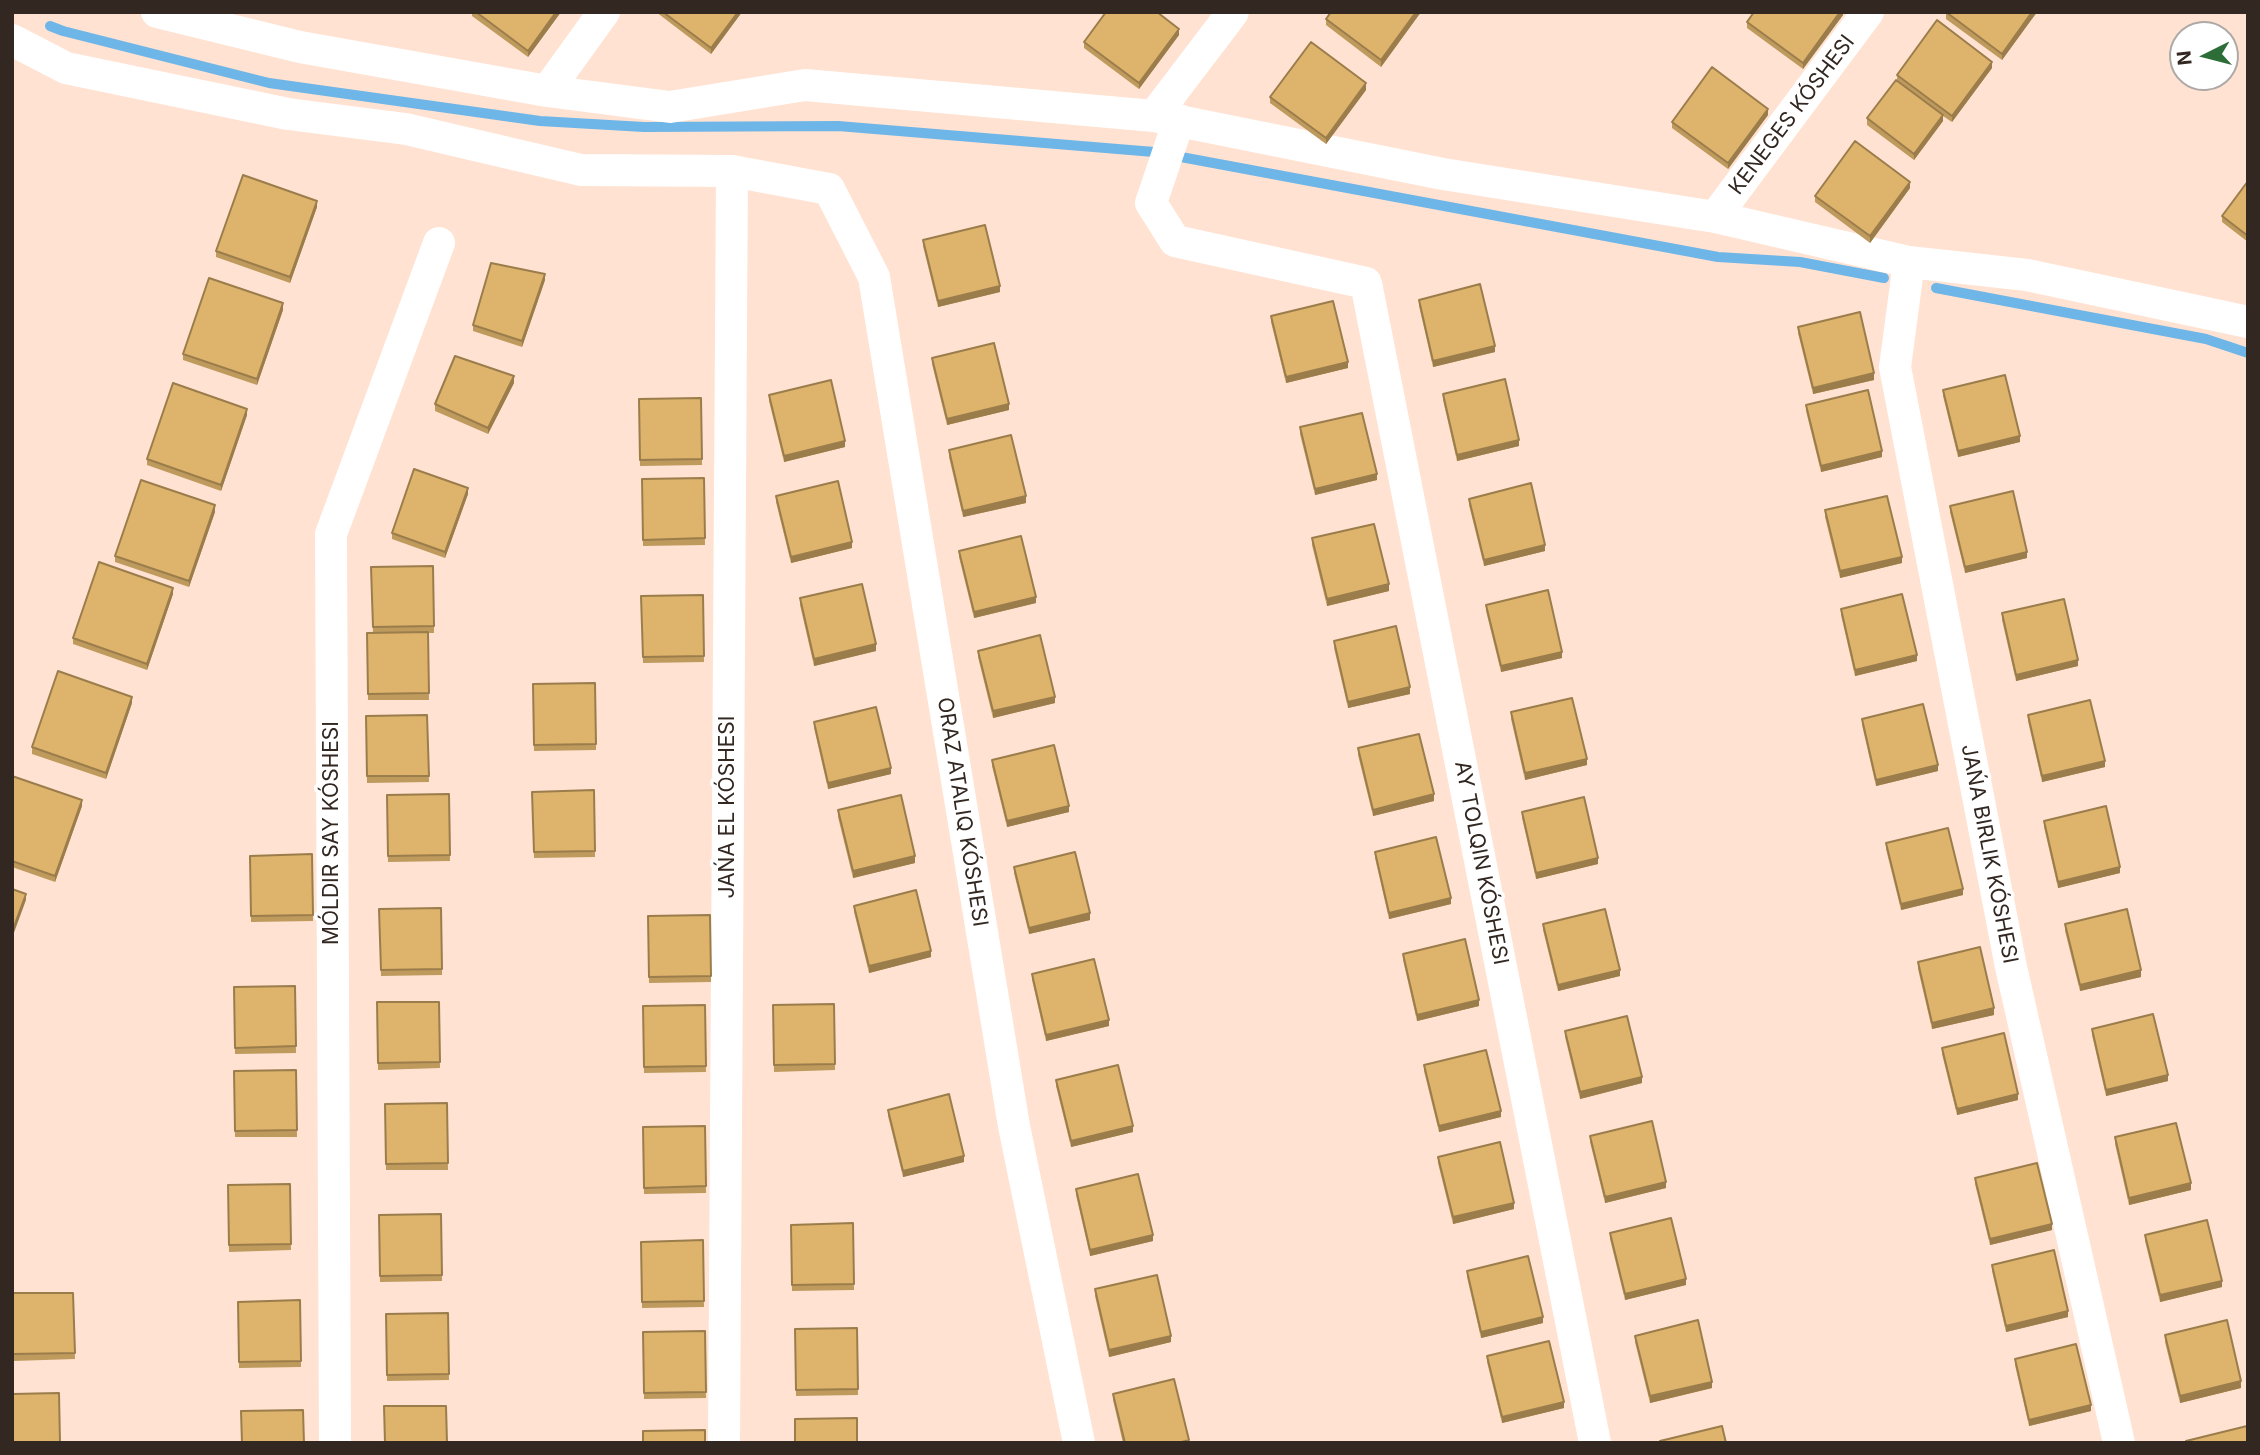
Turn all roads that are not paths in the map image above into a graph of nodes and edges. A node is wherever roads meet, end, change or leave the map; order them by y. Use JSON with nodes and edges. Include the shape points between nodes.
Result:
{"nodes":[{"id":1,"x":156,"y":12,"type":"edge"},
{"id":2,"x":604,"y":12,"type":"edge"},
{"id":3,"x":1233,"y":12,"type":"edge"},
{"id":4,"x":1868,"y":12,"type":"edge"},
{"id":5,"x":12,"y":40,"type":"edge"},
{"id":6,"x":548,"y":91,"type":"junction"},
{"id":7,"x":1167,"y":118,"type":"junction"},
{"id":8,"x":732,"y":171,"type":"junction"},
{"id":9,"x":1715,"y":217,"type":"junction"},
{"id":10,"x":439,"y":243,"type":"dead end"},
{"id":11,"x":1909,"y":262,"type":"junction"},
{"id":12,"x":2248,"y":321,"type":"edge"},
{"id":13,"x":335,"y":1443,"type":"edge"},
{"id":14,"x":724,"y":1443,"type":"edge"},
{"id":15,"x":1079,"y":1443,"type":"edge"},
{"id":16,"x":1595,"y":1443,"type":"edge"},
{"id":17,"x":2119,"y":1443,"type":"edge"}],
"edges":[{"from":1,"to":6,"type":"street","via":[[300,47]]},
{"from":2,"to":6,"type":"street"},
{"from":3,"to":7,"type":"street"},
{"from":4,"to":9,"type":"street","name":"KENEGES KÓSHESI"},
{"from":5,"to":8,"type":"street","via":[[66,68],[288,114],[406,129],[581,170]]},
{"from":6,"to":7,"type":"street","via":[[670,107],[805,85]]},
{"from":7,"to":9,"type":"street","via":[[1443,174]]},
{"from":7,"to":16,"type":"street","via":[[1151,202],[1175,241],[1366,283]]},
{"from":8,"to":14,"type":"street","name":"JAŃA EL KÓSHESI"},
{"from":8,"to":15,"type":"street","via":[[829,189],[874,277],[1014,1126]]},
{"from":9,"to":11,"type":"street"},
{"from":10,"to":13,"type":"street","name":"MÓLDIR SAY KÓSHESI","via":[[331,534]]},
{"from":11,"to":12,"type":"street","via":[[2027,275]]},
{"from":11,"to":17,"type":"street","name":"JAŃA BIRLIK KÓSHESI","via":[[1895,367],[2011,967]]}]}
